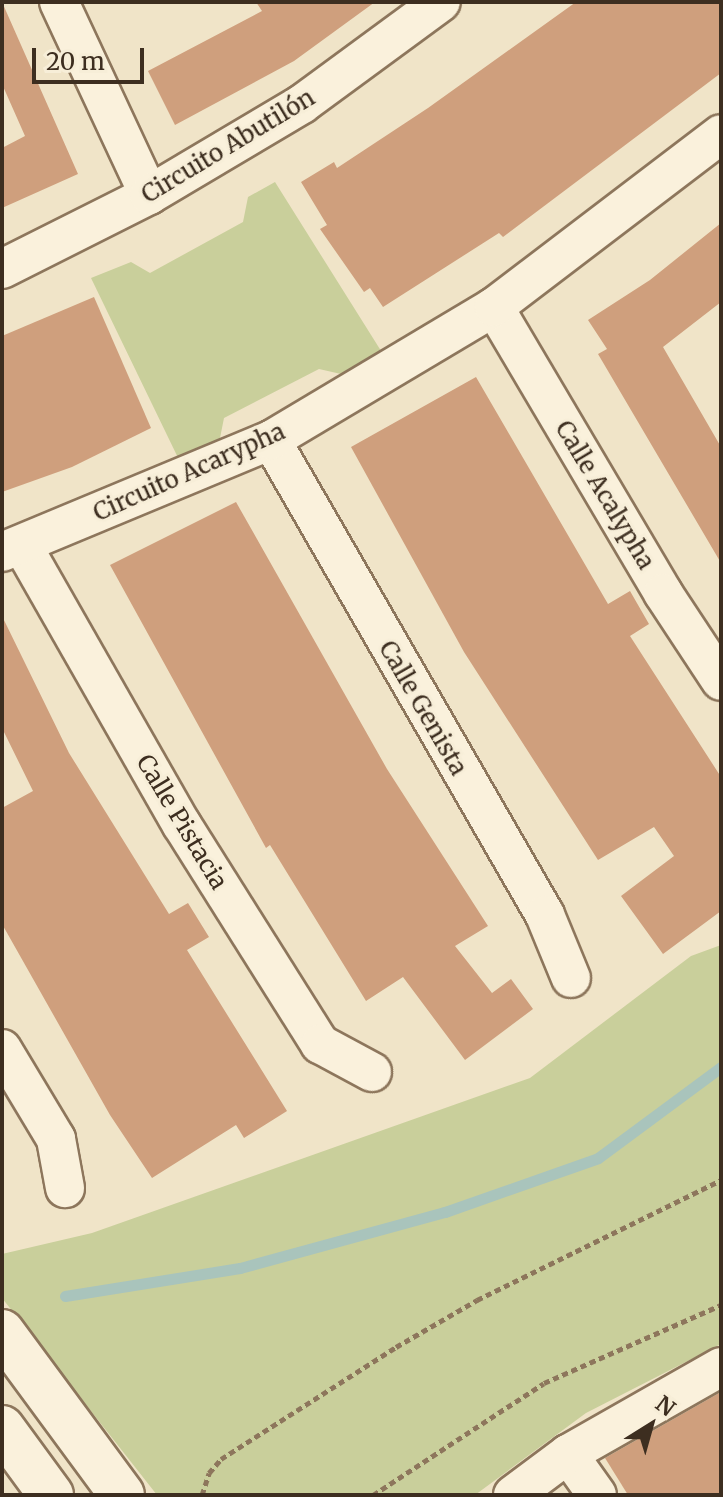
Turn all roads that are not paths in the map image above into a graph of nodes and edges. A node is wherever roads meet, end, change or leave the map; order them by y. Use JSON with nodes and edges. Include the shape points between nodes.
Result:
{"nodes":[{"id":1,"x":59,"y":2,"type":"edge"},
{"id":2,"x":441,"y":2,"type":"edge"},
{"id":3,"x":721,"y":134,"type":"edge"},
{"id":4,"x":149,"y":195,"type":"junction"},
{"id":5,"x":2,"y":269,"type":"edge"},
{"id":6,"x":494,"y":307,"type":"junction"},
{"id":7,"x":271,"y":440,"type":"junction"},
{"id":8,"x":12,"y":548,"type":"edge"},
{"id":9,"x":721,"y":681,"type":"edge"},
{"id":10,"x":571,"y":978,"type":"dead end"},
{"id":11,"x":2,"y":1049,"type":"edge"},
{"id":12,"x":372,"y":1072,"type":"dead end"},
{"id":13,"x":65,"y":1188,"type":"dead end"},
{"id":14,"x":2,"y":1332,"type":"edge"},
{"id":15,"x":721,"y":1367,"type":"edge"},
{"id":16,"x":2,"y":1428,"type":"edge"},
{"id":17,"x":568,"y":1454,"type":"junction"},
{"id":18,"x":51,"y":1495,"type":"edge"},
{"id":19,"x":122,"y":1495,"type":"edge"},
{"id":20,"x":513,"y":1495,"type":"edge"},
{"id":21,"x":597,"y":1495,"type":"edge"}],
"edges":[{"from":1,"to":4,"type":"street"},
{"from":2,"to":4,"type":"street","name":"Circuito Abutilón","via":[[302,104]]},
{"from":3,"to":6,"type":"street","name":"Circuito Acarypha"},
{"from":4,"to":5,"type":"street","name":"Circuito Abutilón"},
{"from":6,"to":7,"type":"street","name":"Circuito Acarypha"},
{"from":6,"to":9,"type":"street","name":"Calle Acalypha"},
{"from":7,"to":8,"type":"street","name":"Circuito Acarypha"},
{"from":7,"to":10,"type":"street","name":"Calle Genista","via":[[545,915]]},
{"from":8,"to":12,"type":"street","name":"Calle Pistacia","via":[[320,1044]]},
{"from":11,"to":13,"type":"street","via":[[56,1139]]},
{"from":14,"to":19,"type":"street"},
{"from":15,"to":17,"type":"street"},
{"from":16,"to":18,"type":"street"},
{"from":17,"to":20,"type":"street"},
{"from":17,"to":21,"type":"street"}]}
